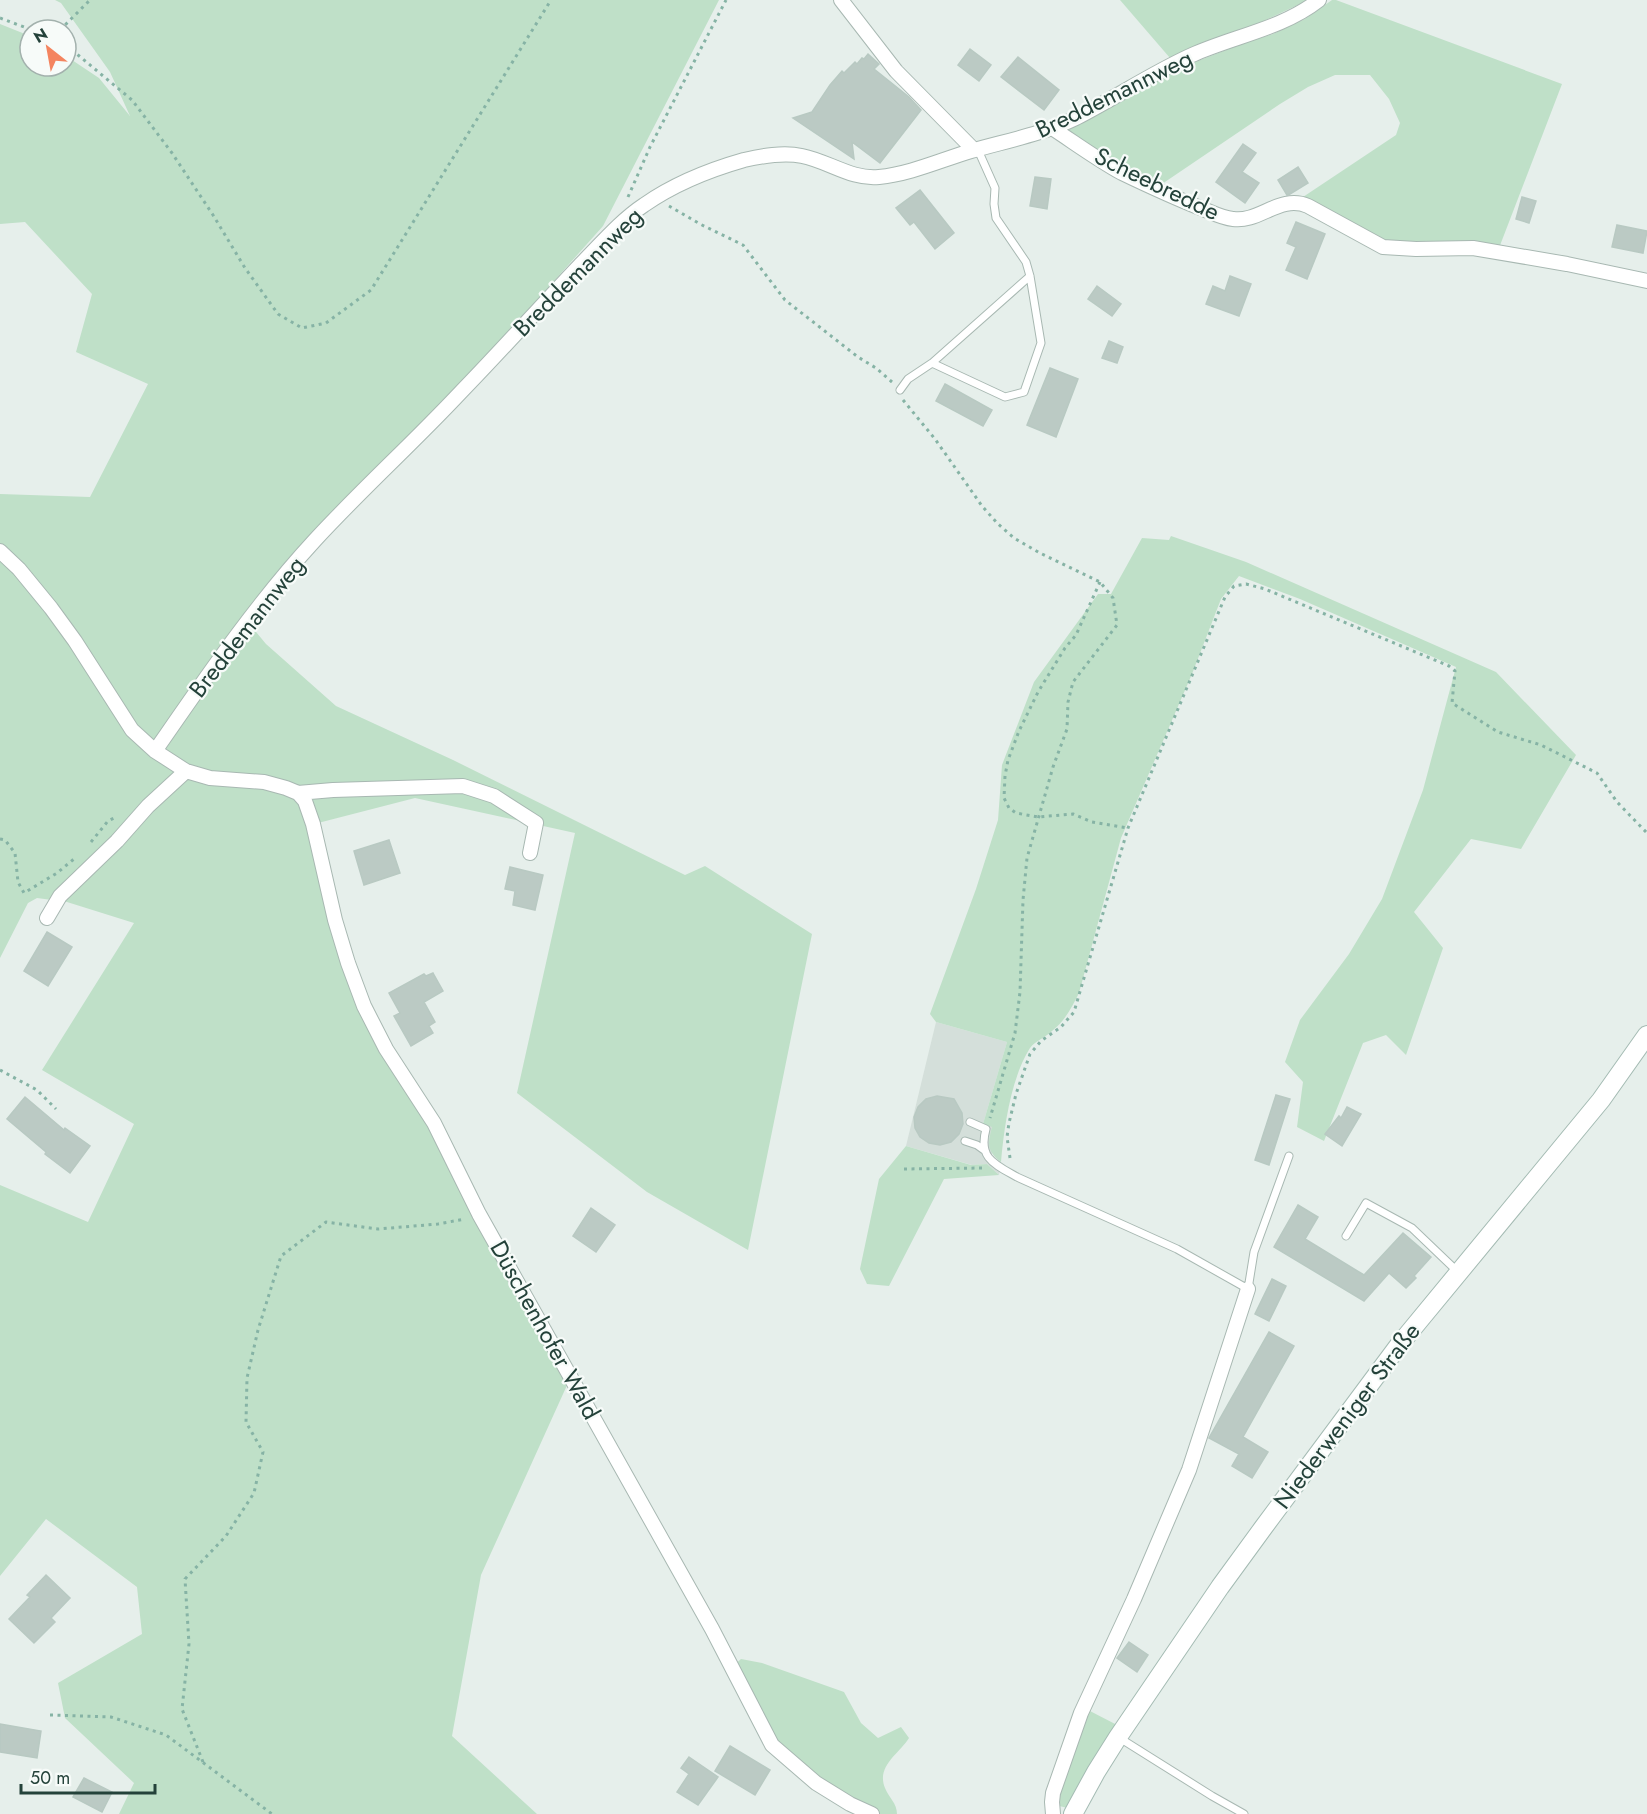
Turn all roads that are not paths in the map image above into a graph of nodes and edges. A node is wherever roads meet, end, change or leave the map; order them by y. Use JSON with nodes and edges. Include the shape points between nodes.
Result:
{"nodes":[{"id":1,"x":841,"y":0,"type":"edge"},
{"id":2,"x":1319,"y":0,"type":"edge"},
{"id":3,"x":1052,"y":128,"type":"junction"},
{"id":4,"x":976,"y":150,"type":"junction"},
{"id":5,"x":1030,"y":276,"type":"junction"},
{"id":6,"x":1647,"y":281,"type":"edge"},
{"id":7,"x":932,"y":363,"type":"junction"},
{"id":8,"x":900,"y":390,"type":"road end"},
{"id":9,"x":0,"y":551,"type":"edge"},
{"id":10,"x":155,"y":751,"type":"junction"},
{"id":11,"x":186,"y":771,"type":"junction"},
{"id":12,"x":298,"y":793,"type":"junction"},
{"id":13,"x":530,"y":853,"type":"dead end"},
{"id":14,"x":47,"y":918,"type":"dead end"},
{"id":15,"x":1647,"y":1035,"type":"edge"},
{"id":16,"x":970,"y":1122,"type":"dead end"},
{"id":17,"x":965,"y":1141,"type":"dead end"},
{"id":18,"x":984,"y":1150,"type":"junction"},
{"id":19,"x":1289,"y":1156,"type":"dead end"},
{"id":20,"x":1346,"y":1236,"type":"dead end"},
{"id":21,"x":1458,"y":1272,"type":"junction"},
{"id":22,"x":1248,"y":1289,"type":"junction"},
{"id":23,"x":1118,"y":1737,"type":"junction"},
{"id":24,"x":872,"y":1814,"type":"edge"},
{"id":25,"x":1053,"y":1814,"type":"edge"},
{"id":26,"x":1073,"y":1814,"type":"edge"},
{"id":27,"x":1244,"y":1814,"type":"edge"}],
"edges":[{"from":1,"to":4,"type":"street","via":[[896,71]]},
{"from":2,"to":3,"type":"street","name":"Breddemannweg","via":[[1284,21],[1190,56]]},
{"from":3,"to":4,"type":"street","name":"Breddemannweg"},
{"from":3,"to":6,"type":"street","name":"Scheebredde","via":[[1121,172],[1228,219],[1297,203],[1383,247],[1473,248]]},
{"from":4,"to":5,"type":"lane","via":[[995,188],[996,218],[1026,262]]},
{"from":4,"to":10,"type":"street","name":"Breddemannweg","via":[[876,178],[854,175],[801,156],[772,155],[717,169],[654,198],[624,220],[315,540],[226,649]]},
{"from":5,"to":7,"type":"lane"},
{"from":5,"to":7,"type":"lane","via":[[1041,343],[1024,392],[1005,397]]},
{"from":7,"to":8,"type":"lane","via":[[908,379]]},
{"from":9,"to":10,"type":"street","via":[[57,616],[132,730]]},
{"from":10,"to":11,"type":"street"},
{"from":11,"to":12,"type":"street","via":[[210,778],[264,782]]},
{"from":11,"to":14,"type":"street","via":[[60,896]]},
{"from":12,"to":13,"type":"street","via":[[463,786],[494,796],[536,823]]},
{"from":12,"to":24,"type":"street","name":"Düschenhofer Wald","via":[[311,817],[335,920],[364,1006],[386,1049],[434,1123],[479,1214],[712,1629],[772,1745],[816,1783]]},
{"from":15,"to":21,"type":"street","name":"Niederweniger Straße","via":[[1600,1100]]},
{"from":16,"to":18,"type":"lane","via":[[986,1129]]},
{"from":17,"to":18,"type":"lane"},
{"from":18,"to":22,"type":"lane","via":[[996,1166],[1177,1249]]},
{"from":19,"to":22,"type":"lane","via":[[1254,1252]]},
{"from":20,"to":21,"type":"lane","via":[[1366,1203],[1412,1228]]},
{"from":21,"to":23,"type":"street","name":"Niederweniger Straße","via":[[1245,1553]]},
{"from":22,"to":25,"type":"street","via":[[1189,1470],[1081,1713],[1053,1793]]},
{"from":23,"to":26,"type":"street","name":"Niederweniger Straße"},
{"from":23,"to":27,"type":"lane"}]}
